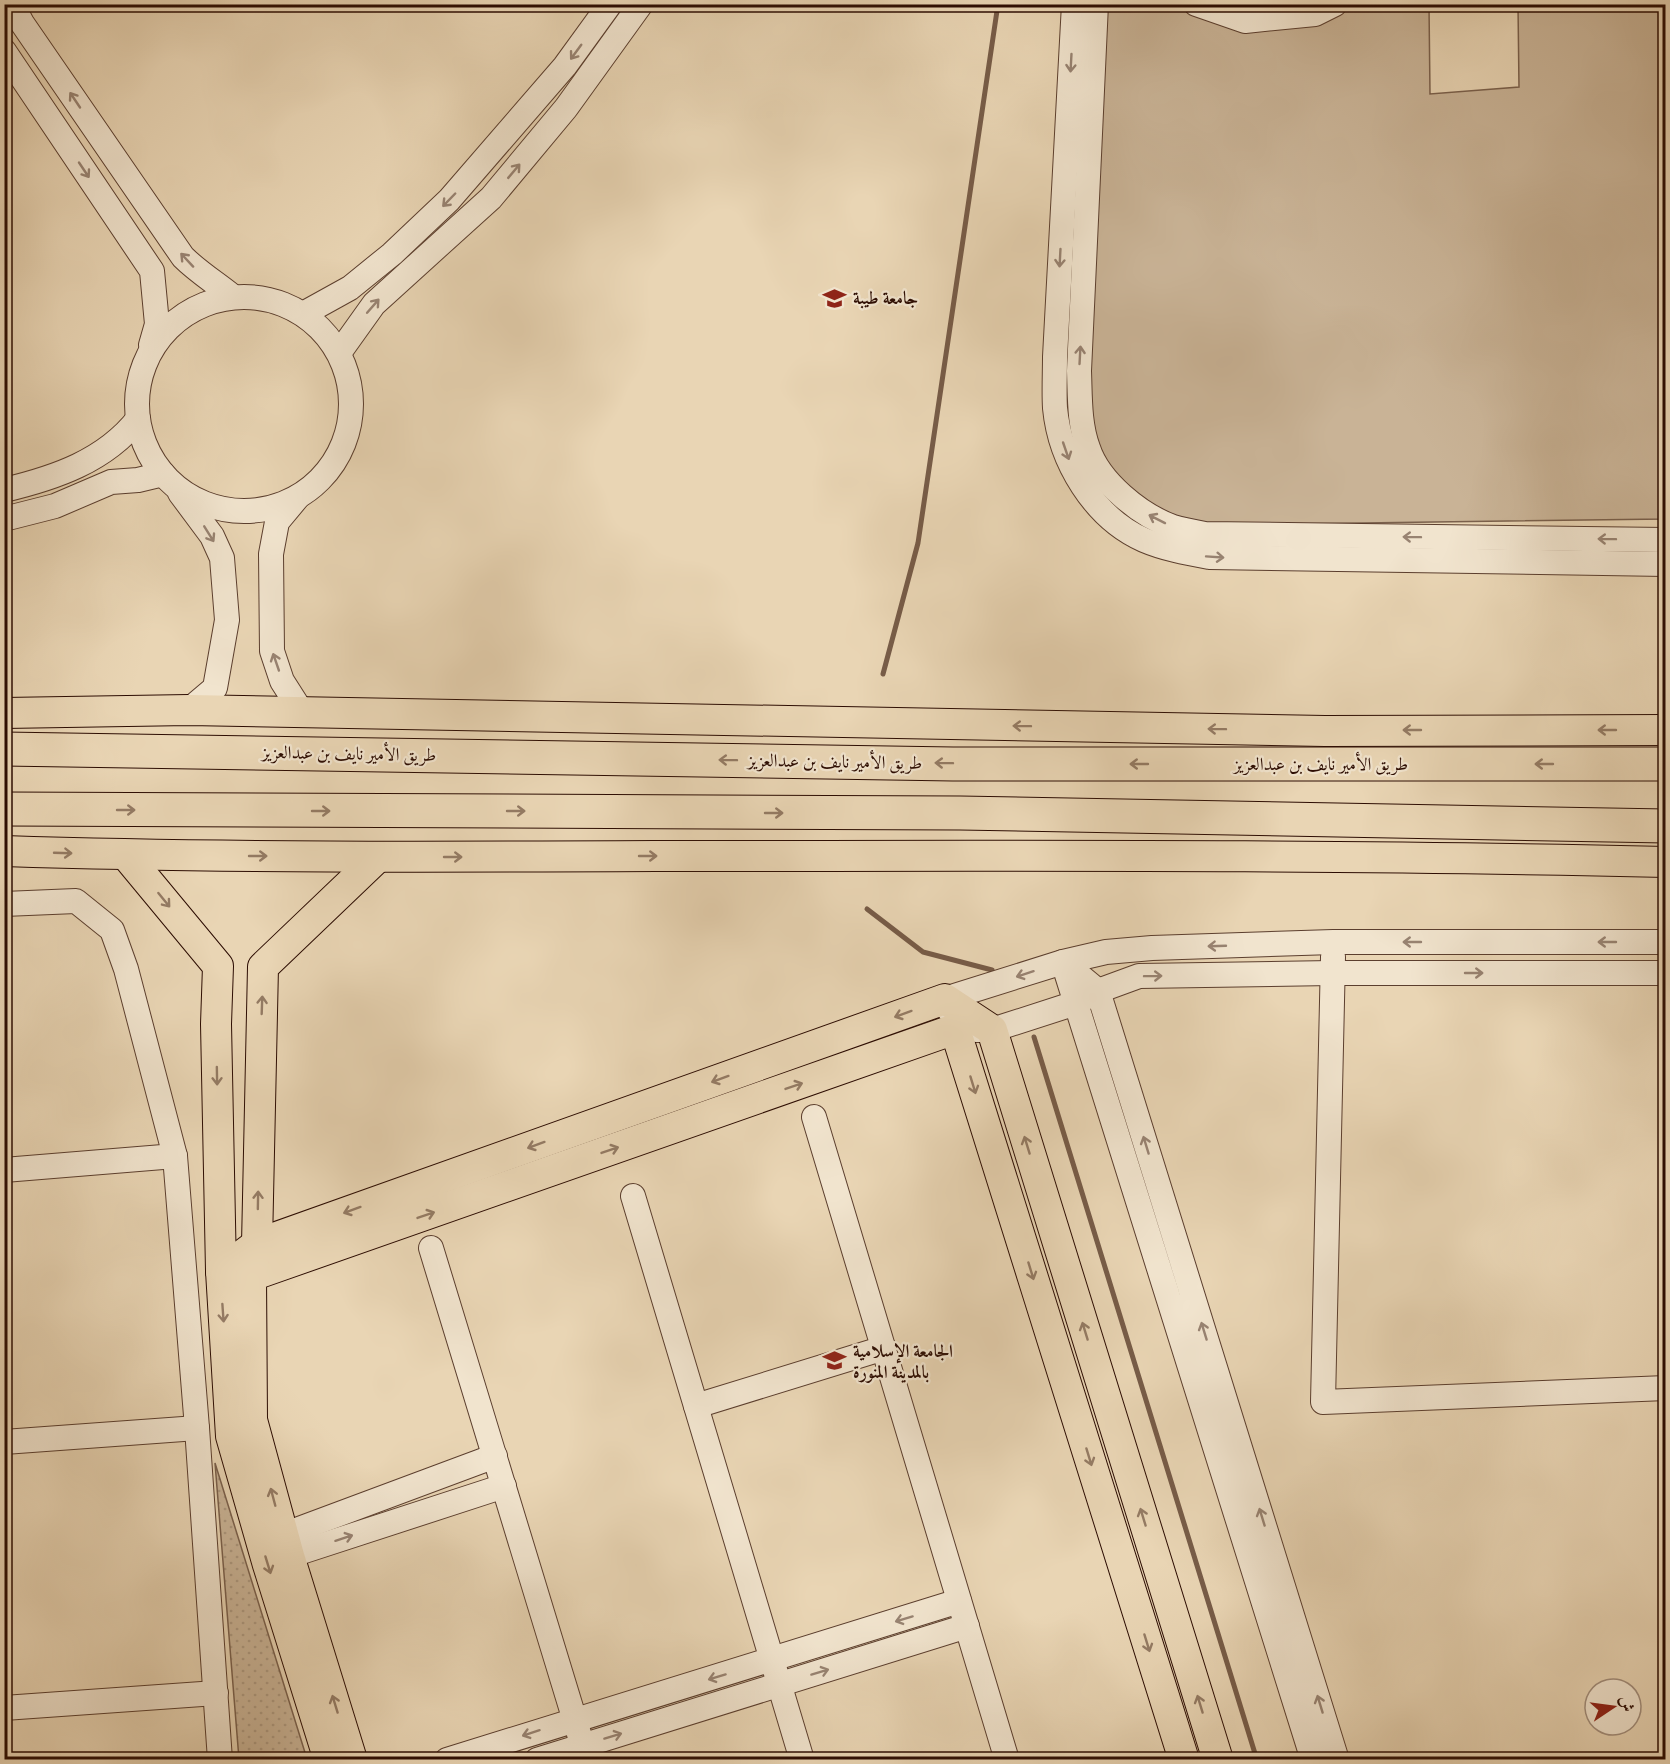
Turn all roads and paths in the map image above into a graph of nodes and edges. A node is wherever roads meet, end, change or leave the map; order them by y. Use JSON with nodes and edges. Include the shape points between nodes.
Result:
{"nodes":[{"id":1,"x":12,"y":4,"type":"edge"},
{"id":2,"x":610,"y":4,"type":"edge"},
{"id":3,"x":641,"y":4,"type":"edge"},
{"id":4,"x":1074,"y":4,"type":"edge"},
{"id":5,"x":1096,"y":4,"type":"edge"},
{"id":6,"x":1196,"y":4,"type":"edge"},
{"id":7,"x":1335,"y":4,"type":"edge"},
{"id":8,"x":4,"y":51,"type":"edge"},
{"id":9,"x":232,"y":296,"type":"junction"},
{"id":10,"x":303,"y":314,"type":"junction"},
{"id":11,"x":339,"y":353,"type":"junction"},
{"id":12,"x":146,"y":359,"type":"junction"},
{"id":13,"x":138,"y":419,"type":"junction"},
{"id":14,"x":169,"y":480,"type":"junction"},
{"id":15,"x":4,"y":490,"type":"edge"},
{"id":16,"x":299,"y":496,"type":"junction"},
{"id":17,"x":4,"y":519,"type":"edge"},
{"id":18,"x":1665,"y":540,"type":"edge"},
{"id":19,"x":1665,"y":564,"type":"edge"},
{"id":20,"x":189,"y":710,"type":"junction"},
{"id":21,"x":4,"y":713,"type":"edge"},
{"id":22,"x":303,"y":714,"type":"junction"},
{"id":23,"x":1665,"y":730,"type":"edge"},
{"id":24,"x":4,"y":749,"type":"edge"},
{"id":25,"x":1665,"y":764,"type":"edge"},
{"id":26,"x":4,"y":809,"type":"edge"},
{"id":27,"x":1665,"y":825,"type":"edge"},
{"id":28,"x":1665,"y":837,"type":"edge"},
{"id":29,"x":4,"y":851,"type":"edge"},
{"id":30,"x":126,"y":855,"type":"junction"},
{"id":31,"x":378,"y":857,"type":"junction"},
{"id":32,"x":1493,"y":858,"type":"junction"},
{"id":33,"x":1665,"y":862,"type":"edge"},
{"id":34,"x":4,"y":904,"type":"edge"},
{"id":35,"x":1334,"y":942,"type":"junction"},
{"id":36,"x":1665,"y":942,"type":"edge"},
{"id":37,"x":1063,"y":962,"type":"junction"},
{"id":38,"x":218,"y":966,"type":"junction"},
{"id":39,"x":263,"y":967,"type":"junction"},
{"id":40,"x":1332,"y":973,"type":"junction"},
{"id":41,"x":1665,"y":974,"type":"edge"},
{"id":42,"x":1098,"y":991,"type":"junction"},
{"id":43,"x":945,"y":999,"type":"junction"},
{"id":44,"x":1076,"y":1003,"type":"junction"},
{"id":45,"x":955,"y":1029,"type":"junction"},
{"id":46,"x":992,"y":1030,"type":"junction"},
{"id":47,"x":814,"y":1117,"type":"dead end"},
{"id":48,"x":175,"y":1156,"type":"junction"},
{"id":49,"x":4,"y":1170,"type":"edge"},
{"id":50,"x":633,"y":1196,"type":"dead end"},
{"id":51,"x":257,"y":1244,"type":"junction"},
{"id":52,"x":431,"y":1248,"type":"dead end"},
{"id":53,"x":221,"y":1271,"type":"junction"},
{"id":54,"x":251,"y":1276,"type":"junction"},
{"id":55,"x":884,"y":1348,"type":"junction"},
{"id":56,"x":1665,"y":1388,"type":"edge"},
{"id":57,"x":696,"y":1406,"type":"junction"},
{"id":58,"x":197,"y":1428,"type":"junction"},
{"id":59,"x":4,"y":1442,"type":"edge"},
{"id":60,"x":495,"y":1456,"type":"junction"},
{"id":61,"x":504,"y":1486,"type":"junction"},
{"id":62,"x":286,"y":1546,"type":"junction"},
{"id":63,"x":959,"y":1601,"type":"junction"},
{"id":64,"x":967,"y":1626,"type":"junction"},
{"id":65,"x":772,"y":1660,"type":"junction"},
{"id":66,"x":779,"y":1685,"type":"junction"},
{"id":67,"x":216,"y":1693,"type":"junction"},
{"id":68,"x":4,"y":1708,"type":"edge"},
{"id":69,"x":575,"y":1719,"type":"junction"},
{"id":70,"x":585,"y":1753,"type":"edge"},
{"id":71,"x":220,"y":1760,"type":"edge"},
{"id":72,"x":329,"y":1760,"type":"edge"},
{"id":73,"x":352,"y":1760,"type":"edge"},
{"id":74,"x":447,"y":1760,"type":"edge"},
{"id":75,"x":537,"y":1760,"type":"edge"},
{"id":76,"x":802,"y":1760,"type":"edge"},
{"id":77,"x":1007,"y":1760,"type":"edge"},
{"id":78,"x":1184,"y":1760,"type":"edge"},
{"id":79,"x":1218,"y":1760,"type":"edge"},
{"id":80,"x":1313,"y":1760,"type":"edge"},
{"id":81,"x":1337,"y":1760,"type":"edge"}],
"edges":[{"from":9,"to":1,"type":"street","one_way":true,"via":[[183,257]]},
{"from":2,"to":10,"type":"street","one_way":true,"via":[[565,66],[449,200],[350,288]]},
{"from":11,"to":3,"type":"street","one_way":true,"via":[[374,304],[491,198],[566,108]]},
{"from":4,"to":19,"type":"street","one_way":true,"via":[[1055,409],[1066,454],[1105,515],[1142,539],[1210,557]]},
{"from":18,"to":5,"type":"street","one_way":true,"via":[[1205,534],[1173,526],[1140,510],[1109,485],[1088,449],[1081,417],[1079,371]]},
{"from":6,"to":7,"type":"street","via":[[1245,21],[1315,14]]},
{"from":8,"to":12,"type":"street","one_way":true,"via":[[152,271],[157,324]]},
{"from":9,"to":10,"type":"street","via":[[269,299]]},
{"from":9,"to":12,"type":"street","via":[[189,312],[166,329]]},
{"from":10,"to":11,"type":"street","via":[[323,331]]},
{"from":11,"to":16,"type":"street","via":[[349,383],[351,415],[342,446],[326,473]]},
{"from":12,"to":13,"type":"street","via":[[138,389]]},
{"from":13,"to":14,"type":"street","via":[[146,448]]},
{"from":13,"to":15,"type":"street","via":[[124,437],[66,472]]},
{"from":14,"to":16,"type":"street","via":[[204,503],[237,511],[271,508]]},
{"from":14,"to":17,"type":"street","via":[[111,482],[55,506]]},
{"from":14,"to":20,"type":"street","one_way":true,"via":[[212,536],[222,558],[226,595],[227,620],[215,688]]},
{"from":22,"to":16,"type":"street","one_way":true,"via":[[282,681],[272,651],[271,554],[277,522]]},
{"from":20,"to":21,"type":"main road"},
{"from":20,"to":22,"type":"main road"},
{"from":23,"to":22,"type":"main road","one_way":true,"via":[[1325,731]]},
{"from":25,"to":24,"type":"highway","name":"طريق الأمير نايف بن عبدالعزيز","one_way":true,"via":[[953,764]]},
{"from":26,"to":27,"type":"highway","one_way":true,"via":[[960,813]]},
{"from":28,"to":32,"type":"main road"},
{"from":29,"to":30,"type":"main road","one_way":true},
{"from":30,"to":31,"type":"main road","one_way":true},
{"from":30,"to":38,"type":"main road","one_way":true},
{"from":31,"to":32,"type":"main road","one_way":true},
{"from":31,"to":39,"type":"main road"},
{"from":32,"to":33,"type":"main road"},
{"from":34,"to":48,"type":"street","via":[[76,901],[112,930],[126,969]]},
{"from":36,"to":35,"type":"street","one_way":true},
{"from":35,"to":37,"type":"street","one_way":true,"via":[[1152,948],[1106,952]]},
{"from":35,"to":40,"type":"street"},
{"from":37,"to":42,"type":"street"},
{"from":37,"to":43,"type":"street","one_way":true},
{"from":37,"to":44,"type":"street"},
{"from":38,"to":39,"type":"main road"},
{"from":38,"to":53,"type":"main road","one_way":true},
{"from":51,"to":39,"type":"main road","one_way":true},
{"from":40,"to":41,"type":"street","one_way":true},
{"from":42,"to":40,"type":"street","one_way":true,"via":[[1139,976]]},
{"from":40,"to":56,"type":"street","via":[[1323,1402]]},
{"from":42,"to":44,"type":"street"},
{"from":81,"to":42,"type":"street","one_way":true},
{"from":43,"to":45,"type":"street"},
{"from":43,"to":46,"type":"main road"},
{"from":43,"to":51,"type":"main road","one_way":true},
{"from":44,"to":46,"type":"street"},
{"from":44,"to":80,"type":"street"},
{"from":45,"to":46,"type":"street"},
{"from":54,"to":45,"type":"main road","one_way":true},
{"from":45,"to":78,"type":"main road","one_way":true},
{"from":79,"to":46,"type":"main road","one_way":true},
{"from":47,"to":55,"type":"street"},
{"from":48,"to":49,"type":"street"},
{"from":48,"to":58,"type":"street"},
{"from":50,"to":57,"type":"street"},
{"from":51,"to":53,"type":"main road"},
{"from":51,"to":54,"type":"main road"},
{"from":52,"to":60,"type":"street"},
{"from":53,"to":54,"type":"main road"},
{"from":53,"to":72,"type":"main road","one_way":true,"via":[[231,1436]]},
{"from":62,"to":54,"type":"main road","one_way":true,"via":[[252,1420]]},
{"from":55,"to":57,"type":"street"},
{"from":55,"to":63,"type":"street"},
{"from":57,"to":65,"type":"street"},
{"from":58,"to":59,"type":"street"},
{"from":58,"to":67,"type":"street"},
{"from":60,"to":61,"type":"street"},
{"from":60,"to":62,"type":"street"},
{"from":62,"to":61,"type":"street","one_way":true},
{"from":61,"to":69,"type":"street"},
{"from":73,"to":62,"type":"main road","one_way":true},
{"from":63,"to":64,"type":"street"},
{"from":63,"to":65,"type":"street","one_way":true},
{"from":66,"to":64,"type":"street","one_way":true},
{"from":64,"to":77,"type":"street"},
{"from":65,"to":66,"type":"street"},
{"from":65,"to":69,"type":"street","one_way":true},
{"from":70,"to":66,"type":"street","one_way":true},
{"from":66,"to":76,"type":"street"},
{"from":67,"to":68,"type":"street"},
{"from":67,"to":71,"type":"street"},
{"from":69,"to":70,"type":"street"},
{"from":69,"to":74,"type":"street","one_way":true},
{"from":70,"to":75,"type":"street"}]}
